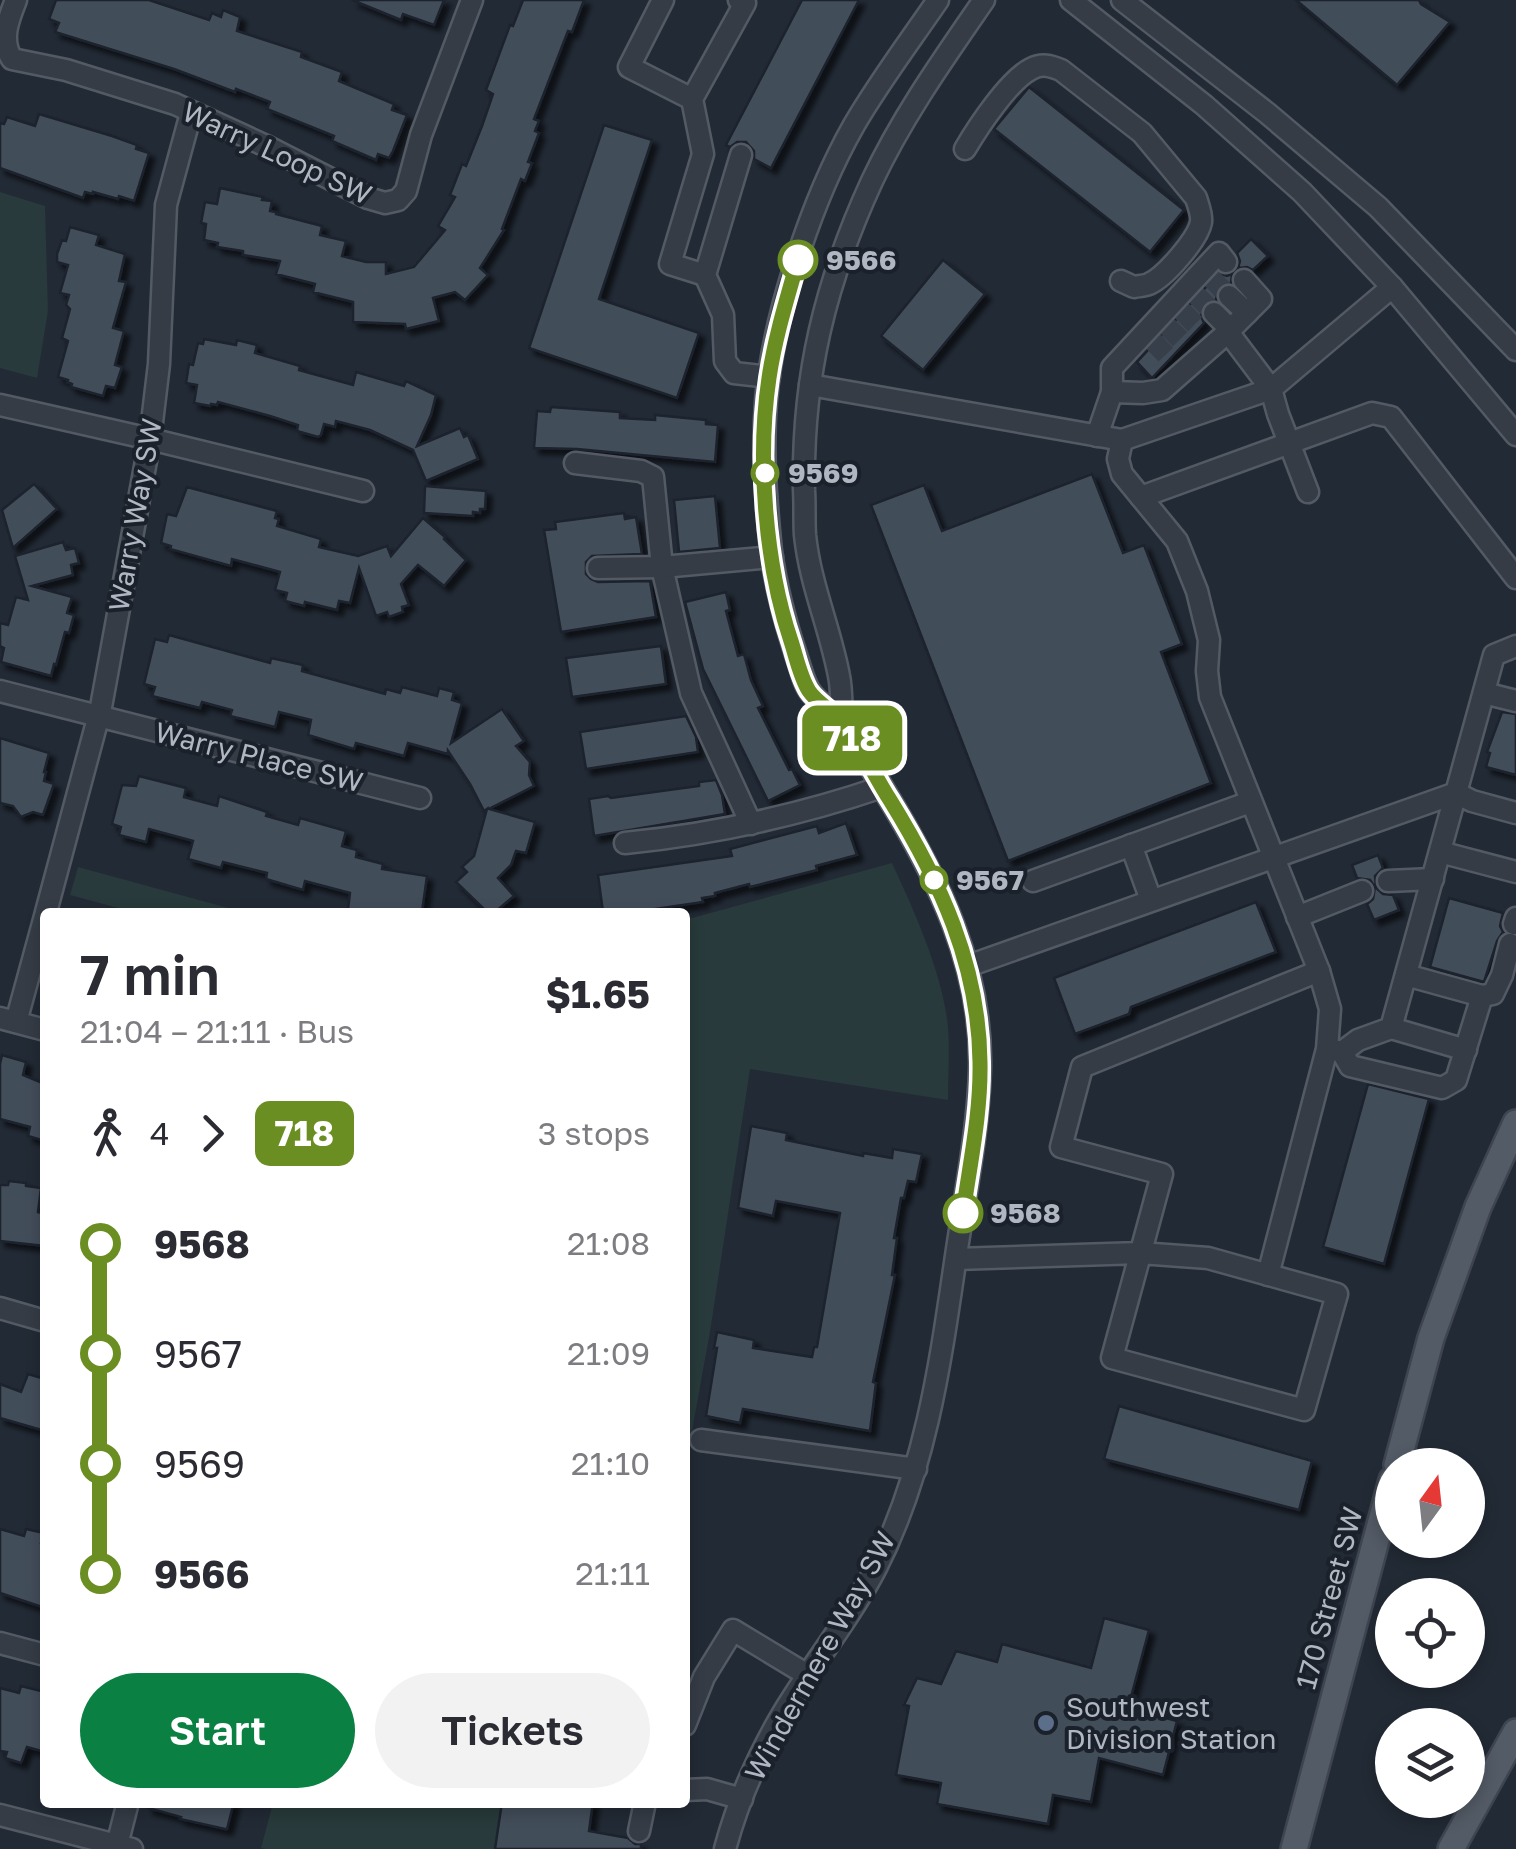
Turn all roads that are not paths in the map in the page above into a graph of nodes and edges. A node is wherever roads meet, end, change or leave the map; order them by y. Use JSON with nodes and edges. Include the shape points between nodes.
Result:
{"nodes":[{"id":1,"x":16,"y":0,"type":"edge"},
{"id":2,"x":472,"y":0,"type":"edge"},
{"id":3,"x":663,"y":0,"type":"edge"},
{"id":4,"x":739,"y":0,"type":"edge"},
{"id":5,"x":938,"y":0,"type":"edge"},
{"id":6,"x":984,"y":0,"type":"edge"},
{"id":7,"x":1071,"y":0,"type":"edge"},
{"id":8,"x":1122,"y":0,"type":"edge"},
{"id":9,"x":692,"y":100,"type":"junction"},
{"id":10,"x":191,"y":113,"type":"junction"},
{"id":11,"x":965,"y":149,"type":"dead end"},
{"id":12,"x":742,"y":155,"type":"dead end"},
{"id":13,"x":1226,"y":262,"type":"dead end"},
{"id":14,"x":705,"y":275,"type":"junction"},
{"id":15,"x":1244,"y":280,"type":"tunnel mouth"},
{"id":16,"x":1121,"y":281,"type":"dead end"},
{"id":17,"x":1392,"y":287,"type":"junction"},
{"id":18,"x":1229,"y":296,"type":"tunnel mouth"},
{"id":19,"x":1247,"y":313,"type":"junction"},
{"id":20,"x":1206,"y":320,"type":"dead end"},
{"id":21,"x":1202,"y":348,"type":"junction"},
{"id":22,"x":1516,"y":350,"type":"edge"},
{"id":23,"x":769,"y":378,"type":"junction"},
{"id":24,"x":810,"y":385,"type":"junction"},
{"id":25,"x":1271,"y":389,"type":"junction"},
{"id":26,"x":1112,"y":392,"type":"junction"},
{"id":27,"x":0,"y":406,"type":"edge"},
{"id":28,"x":1516,"y":435,"type":"edge"},
{"id":29,"x":1097,"y":436,"type":"junction"},
{"id":30,"x":150,"y":439,"type":"junction"},
{"id":31,"x":1122,"y":440,"type":"junction"},
{"id":32,"x":1289,"y":442,"type":"junction"},
{"id":33,"x":575,"y":462,"type":"dead end"},
{"id":34,"x":362,"y":491,"type":"dead end"},
{"id":35,"x":1308,"y":492,"type":"dead end"},
{"id":36,"x":1141,"y":497,"type":"junction"},
{"id":37,"x":772,"y":557,"type":"junction"},
{"id":38,"x":662,"y":567,"type":"junction"},
{"id":39,"x":598,"y":568,"type":"dead end"},
{"id":40,"x":1516,"y":578,"type":"edge"},
{"id":41,"x":1516,"y":646,"type":"edge"},
{"id":42,"x":0,"y":690,"type":"edge"},
{"id":43,"x":1484,"y":693,"type":"junction"},
{"id":44,"x":1516,"y":702,"type":"edge"},
{"id":45,"x":98,"y":716,"type":"junction"},
{"id":46,"x":842,"y":721,"type":"junction"},
{"id":47,"x":882,"y":787,"type":"junction"},
{"id":48,"x":1456,"y":793,"type":"junction"},
{"id":49,"x":420,"y":798,"type":"dead end"},
{"id":50,"x":1250,"y":802,"type":"junction"},
{"id":51,"x":1516,"y":813,"type":"edge"},
{"id":52,"x":752,"y":824,"type":"junction"},
{"id":53,"x":625,"y":843,"type":"dead end"},
{"id":54,"x":1131,"y":845,"type":"junction"},
{"id":55,"x":1440,"y":852,"type":"junction"},
{"id":56,"x":1272,"y":857,"type":"junction"},
{"id":57,"x":1516,"y":872,"type":"edge"},
{"id":58,"x":1432,"y":878,"type":"junction"},
{"id":59,"x":1032,"y":881,"type":"dead end"},
{"id":60,"x":1388,"y":881,"type":"dead end"},
{"id":61,"x":1362,"y":891,"type":"dead end"},
{"id":62,"x":1151,"y":900,"type":"junction"},
{"id":63,"x":47,"y":908,"type":"edge"},
{"id":64,"x":1297,"y":917,"type":"junction"},
{"id":65,"x":40,"y":928,"type":"edge"},
{"id":66,"x":1513,"y":929,"type":"edge"},
{"id":67,"x":968,"y":966,"type":"junction"},
{"id":68,"x":1319,"y":971,"type":"junction"},
{"id":69,"x":1406,"y":976,"type":"junction"},
{"id":70,"x":1482,"y":996,"type":"junction"},
{"id":71,"x":8,"y":1020,"type":"edge"},
{"id":72,"x":1391,"y":1028,"type":"junction"},
{"id":73,"x":40,"y":1029,"type":"edge"},
{"id":74,"x":1466,"y":1050,"type":"junction"},
{"id":75,"x":1334,"y":1051,"type":"junction"},
{"id":76,"x":1516,"y":1123,"type":"edge"},
{"id":77,"x":1140,"y":1253,"type":"junction"},
{"id":78,"x":956,"y":1259,"type":"junction"},
{"id":79,"x":1268,"y":1274,"type":"junction"},
{"id":80,"x":0,"y":1308,"type":"edge"},
{"id":81,"x":40,"y":1319,"type":"edge"},
{"id":82,"x":702,"y":1440,"type":"dead end"},
{"id":83,"x":1401,"y":1448,"type":"edge"},
{"id":84,"x":916,"y":1468,"type":"junction"},
{"id":85,"x":1375,"y":1544,"type":"edge"},
{"id":86,"x":0,"y":1644,"type":"edge"},
{"id":87,"x":40,"y":1655,"type":"edge"},
{"id":88,"x":809,"y":1676,"type":"junction"},
{"id":89,"x":690,"y":1712,"type":"edge"},
{"id":90,"x":1516,"y":1732,"type":"edge"},
{"id":91,"x":690,"y":1790,"type":"edge"},
{"id":92,"x":742,"y":1800,"type":"junction"},
{"id":93,"x":127,"y":1808,"type":"edge"},
{"id":94,"x":644,"y":1808,"type":"edge"},
{"id":95,"x":0,"y":1815,"type":"edge"},
{"id":96,"x":638,"y":1831,"type":"dead end"},
{"id":97,"x":122,"y":1848,"type":"edge"},
{"id":98,"x":725,"y":1849,"type":"edge"},
{"id":99,"x":1294,"y":1849,"type":"edge"},
{"id":100,"x":1451,"y":1849,"type":"edge"}],
"edges":[{"from":1,"to":10,"type":"street","name":"Warry Loop SW","via":[[4,34],[12,60],[66,70]]},
{"from":2,"to":10,"type":"street","name":"Warry Loop SW","via":[[398,200],[368,198]]},
{"from":3,"to":9,"type":"street","via":[[629,67]]},
{"from":4,"to":9,"type":"street","via":[[745,3]]},
{"from":5,"to":23,"type":"street","name":"Windermere Way SW","via":[[837,159],[805,237]]},
{"from":6,"to":24,"type":"street","name":"Windermere Way SW","via":[[873,179],[836,268]]},
{"from":7,"to":17,"type":"street","via":[[1287,179]]},
{"from":8,"to":22,"type":"street","via":[[1378,207]]},
{"from":9,"to":14,"type":"street","via":[[703,154],[670,264]]},
{"from":10,"to":30,"type":"street","name":"Warry Way SW","via":[[166,205]]},
{"from":11,"to":16,"type":"street","via":[[1022,75],[1047,65],[1142,133],[1196,198],[1201,223],[1152,283],[1134,288]]},
{"from":12,"to":14,"type":"street"},
{"from":13,"to":26,"type":"street","via":[[1218,253],[1207,274],[1112,368]]},
{"from":14,"to":23,"type":"street","via":[[723,315],[725,362],[734,372]]},
{"from":15,"to":19,"type":"street","via":[[1261,299]]},
{"from":17,"to":25,"type":"street"},
{"from":17,"to":28,"type":"street"},
{"from":18,"to":19,"type":"street"},
{"from":19,"to":21,"type":"street"},
{"from":20,"to":21,"type":"street"},
{"from":21,"to":25,"type":"street"},
{"from":21,"to":26,"type":"street","via":[[1162,390]]},
{"from":23,"to":37,"type":"street","name":"Windermere Way SW","via":[[764,488]]},
{"from":24,"to":29,"type":"street"},
{"from":24,"to":46,"type":"street","name":"Windermere Way SW","via":[[805,534],[840,679]]},
{"from":25,"to":31,"type":"street"},
{"from":25,"to":32,"type":"street"},
{"from":26,"to":29,"type":"street"},
{"from":27,"to":30,"type":"street"},
{"from":29,"to":31,"type":"street"},
{"from":30,"to":34,"type":"street"},
{"from":30,"to":45,"type":"street","name":"Warry Way SW"},
{"from":31,"to":36,"type":"street","via":[[1122,474]]},
{"from":32,"to":35,"type":"street"},
{"from":32,"to":36,"type":"street"},
{"from":32,"to":40,"type":"street","via":[[1372,413],[1391,417]]},
{"from":33,"to":38,"type":"street","via":[[653,477]]},
{"from":36,"to":50,"type":"street","via":[[1177,541],[1197,591],[1210,640],[1210,697]]},
{"from":37,"to":38,"type":"street"},
{"from":37,"to":46,"type":"street","name":"Windermere Way SW","via":[[783,618],[809,692]]},
{"from":38,"to":39,"type":"street"},
{"from":38,"to":52,"type":"street","via":[[692,693]]},
{"from":41,"to":43,"type":"street","via":[[1494,655]]},
{"from":42,"to":45,"type":"street","name":"Warry Place SW"},
{"from":43,"to":44,"type":"street"},
{"from":43,"to":48,"type":"street"},
{"from":45,"to":49,"type":"street","name":"Warry Place SW"},
{"from":45,"to":63,"type":"street","name":"Warry Way SW"},
{"from":46,"to":47,"type":"street","name":"Windermere Way SW"},
{"from":47,"to":52,"type":"street"},
{"from":47,"to":67,"type":"street","name":"Windermere Way SW","via":[[921,851]]},
{"from":48,"to":51,"type":"street"},
{"from":48,"to":55,"type":"street"},
{"from":48,"to":56,"type":"street"},
{"from":50,"to":54,"type":"street"},
{"from":50,"to":56,"type":"street"},
{"from":52,"to":53,"type":"street"},
{"from":54,"to":59,"type":"street"},
{"from":54,"to":62,"type":"street"},
{"from":55,"to":57,"type":"street"},
{"from":55,"to":58,"type":"street"},
{"from":56,"to":62,"type":"street"},
{"from":56,"to":64,"type":"street"},
{"from":58,"to":60,"type":"street"},
{"from":58,"to":69,"type":"street"},
{"from":61,"to":64,"type":"street"},
{"from":62,"to":67,"type":"street"},
{"from":64,"to":68,"type":"street"},
{"from":65,"to":71,"type":"street","name":"Warry Way SW"},
{"from":66,"to":70,"type":"street","via":[[1494,994]]},
{"from":67,"to":78,"type":"street","name":"Windermere Way SW","via":[[980,1064]]},
{"from":68,"to":75,"type":"street"},
{"from":68,"to":77,"type":"street","via":[[1082,1067],[1061,1147],[1162,1174]]},
{"from":69,"to":70,"type":"street"},
{"from":69,"to":72,"type":"street"},
{"from":70,"to":74,"type":"street"},
{"from":71,"to":73,"type":"street"},
{"from":72,"to":74,"type":"street"},
{"from":72,"to":75,"type":"street"},
{"from":74,"to":75,"type":"street","via":[[1456,1080],[1442,1088],[1350,1066]]},
{"from":75,"to":79,"type":"street"},
{"from":76,"to":83,"type":"main road","via":[[1478,1207]]},
{"from":77,"to":78,"type":"street"},
{"from":77,"to":79,"type":"street","via":[[1208,1258]]},
{"from":77,"to":79,"type":"street","via":[[1112,1358],[1304,1410],[1338,1294]]},
{"from":78,"to":84,"type":"street","name":"Windermere Way SW"},
{"from":80,"to":81,"type":"street"},
{"from":82,"to":84,"type":"street"},
{"from":84,"to":88,"type":"street","name":"Windermere Way SW","via":[[876,1567]]},
{"from":85,"to":99,"type":"main road","name":"170 Street SW"},
{"from":86,"to":87,"type":"street"},
{"from":88,"to":89,"type":"street","via":[[733,1630]]},
{"from":88,"to":92,"type":"street","name":"Windermere Way SW","via":[[781,1717]]},
{"from":90,"to":100,"type":"main road"},
{"from":91,"to":92,"type":"street"},
{"from":92,"to":98,"type":"street","name":"Windermere Way SW"},
{"from":93,"to":97,"type":"street"},
{"from":94,"to":96,"type":"street"},
{"from":95,"to":97,"type":"street"}]}
